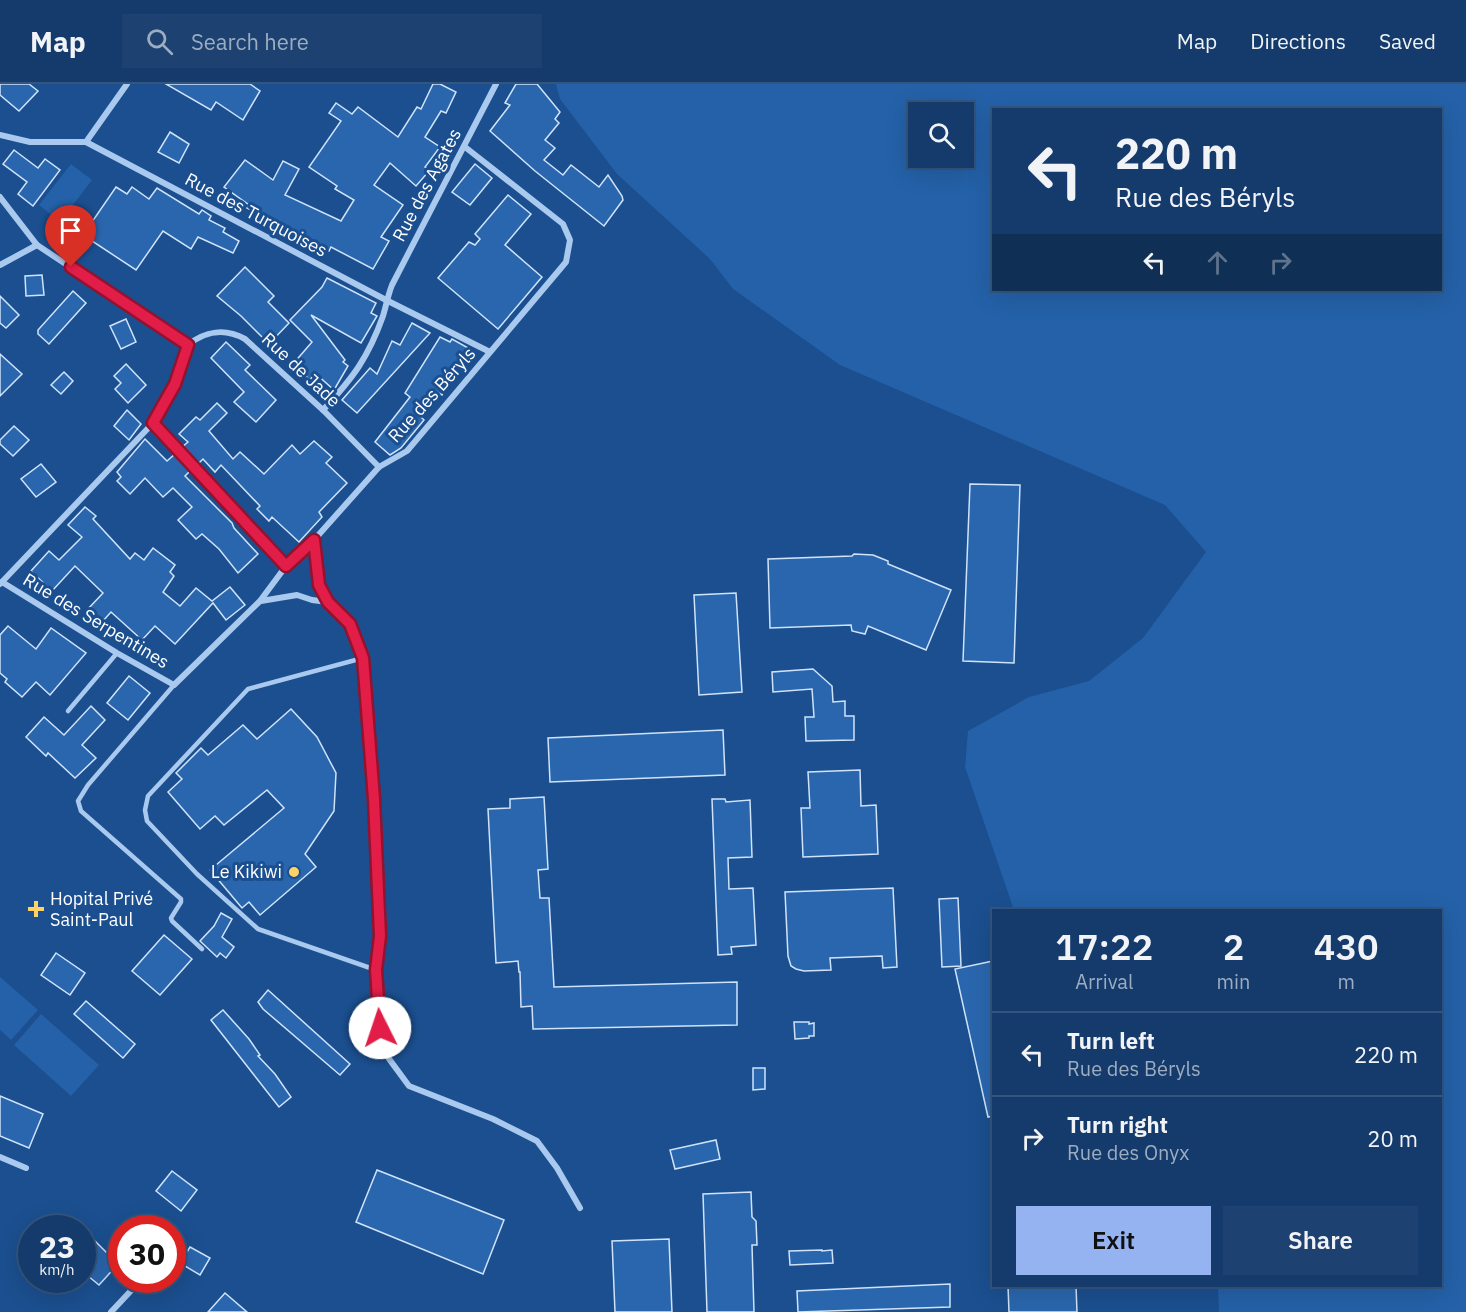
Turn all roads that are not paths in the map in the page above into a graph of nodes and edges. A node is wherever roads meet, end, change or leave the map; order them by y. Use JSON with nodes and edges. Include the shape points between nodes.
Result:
{"nodes":[{"id":1,"x":127,"y":84,"type":"edge"},
{"id":2,"x":496,"y":84,"type":"edge"},
{"id":3,"x":0,"y":135,"type":"edge"},
{"id":4,"x":86,"y":142,"type":"junction"},
{"id":5,"x":465,"y":147,"type":"junction"},
{"id":6,"x":0,"y":197,"type":"edge"},
{"id":7,"x":37,"y":244,"type":"junction"},
{"id":8,"x":0,"y":265,"type":"edge"},
{"id":9,"x":387,"y":300,"type":"junction"},
{"id":10,"x":188,"y":345,"type":"junction"},
{"id":11,"x":490,"y":352,"type":"junction"},
{"id":12,"x":323,"y":410,"type":"junction"},
{"id":13,"x":153,"y":423,"type":"junction"},
{"id":14,"x":379,"y":467,"type":"junction"},
{"id":15,"x":314,"y":540,"type":"junction"},
{"id":16,"x":286,"y":566,"type":"junction"},
{"id":17,"x":1,"y":583,"type":"edge"},
{"id":18,"x":260,"y":601,"type":"junction"},
{"id":19,"x":328,"y":602,"type":"junction"},
{"id":20,"x":117,"y":654,"type":"junction"},
{"id":21,"x":363,"y":658,"type":"junction"},
{"id":22,"x":174,"y":685,"type":"junction"},
{"id":23,"x":68,"y":711,"type":"dead end"},
{"id":24,"x":202,"y":949,"type":"dead end"},
{"id":25,"x":376,"y":970,"type":"junction"},
{"id":26,"x":0,"y":1157,"type":"edge"},
{"id":27,"x":26,"y":1168,"type":"dead end"},
{"id":28,"x":580,"y":1208,"type":"dead end"},
{"id":29,"x":129,"y":1293,"type":"edge"},
{"id":30,"x":111,"y":1312,"type":"edge"}],
"edges":[{"from":1,"to":4,"type":"street"},
{"from":2,"to":5,"type":"street","name":"Rue des Agates"},
{"from":3,"to":4,"type":"street","name":"Rue des Turquoises","via":[[30,142]]},
{"from":4,"to":9,"type":"street","name":"Rue des Turquoises"},
{"from":5,"to":9,"type":"street","name":"Rue des Agates"},
{"from":5,"to":11,"type":"street","name":"Rue des Béryls","via":[[563,224],[570,240],[560,271]]},
{"from":6,"to":7,"type":"street"},
{"from":7,"to":8,"type":"street"},
{"from":7,"to":10,"type":"street"},
{"from":9,"to":11,"type":"street","name":"Rue des Turquoises"},
{"from":9,"to":12,"type":"street","name":"Rue des Agates","via":[[362,365]]},
{"from":10,"to":12,"type":"street","name":"Rue de Jade","via":[[213,333],[237,335],[252,344]]},
{"from":10,"to":13,"type":"street","via":[[175,384]]},
{"from":11,"to":14,"type":"street","name":"Rue des Béryls","via":[[407,451]]},
{"from":12,"to":14,"type":"street","name":"Rue de Jade"},
{"from":13,"to":16,"type":"street"},
{"from":13,"to":17,"type":"street"},
{"from":14,"to":15,"type":"street","name":"Rue des Béryls"},
{"from":15,"to":16,"type":"street","name":"Rue des Béryls"},
{"from":15,"to":19,"type":"street","via":[[319,585]]},
{"from":16,"to":18,"type":"street","name":"Rue des Béryls"},
{"from":17,"to":20,"type":"street","name":"Rue des Serpentines"},
{"from":18,"to":19,"type":"street","via":[[297,595]]},
{"from":18,"to":22,"type":"street","name":"Rue des Béryls"},
{"from":19,"to":21,"type":"street","via":[[350,624]]},
{"from":20,"to":22,"type":"street","name":"Rue des Serpentines"},
{"from":20,"to":23,"type":"lane"},
{"from":21,"to":25,"type":"street","via":[[380,936]]},
{"from":21,"to":25,"type":"lane","via":[[248,689],[148,796],[145,810],[147,821],[197,874],[258,929]]},
{"from":22,"to":24,"type":"lane","via":[[78,801],[81,811],[181,899],[172,921]]},
{"from":25,"to":28,"type":"street","via":[[384,1052],[408,1086],[537,1141]]},
{"from":26,"to":27,"type":"street"},
{"from":29,"to":30,"type":"street"}]}
